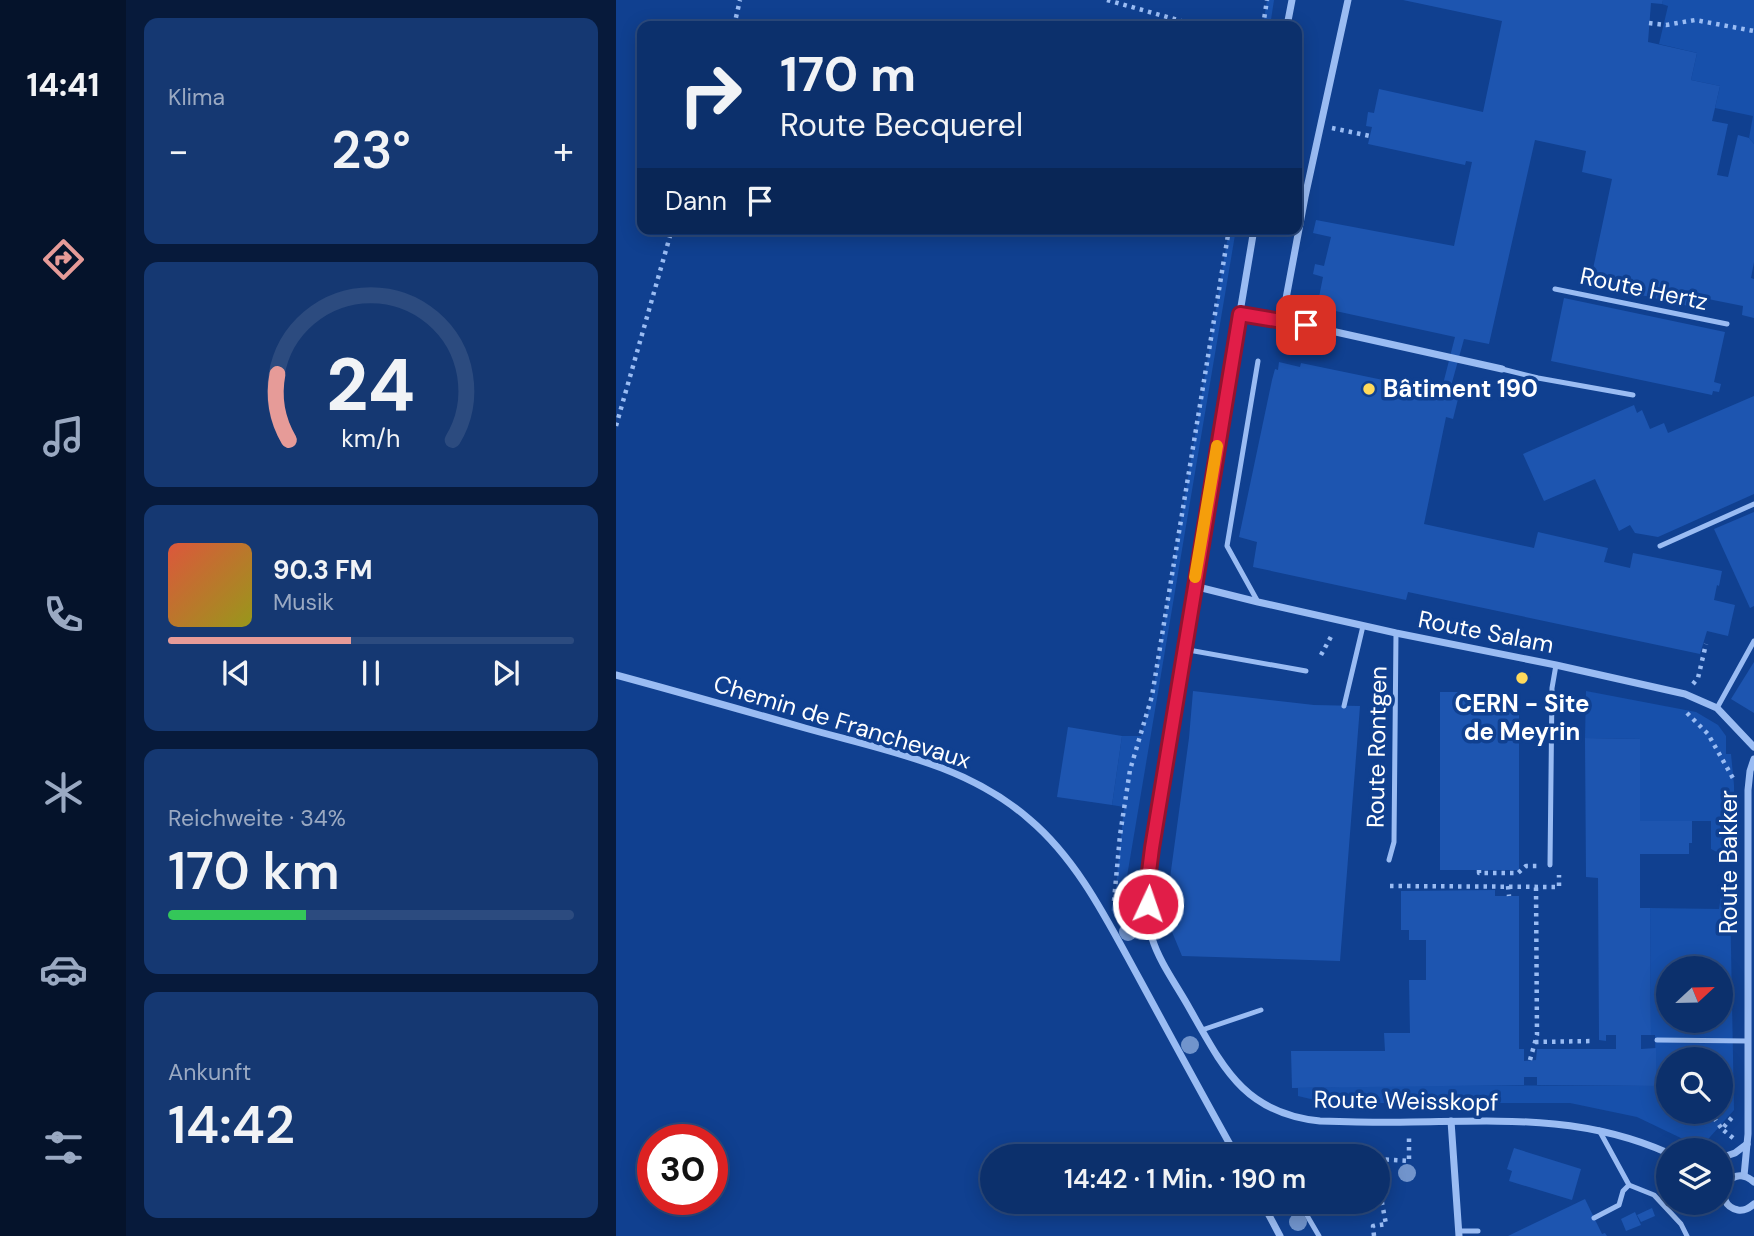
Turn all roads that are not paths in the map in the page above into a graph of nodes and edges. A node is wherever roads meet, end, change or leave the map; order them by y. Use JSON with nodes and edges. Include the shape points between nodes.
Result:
{"nodes":[{"id":1,"x":1292,"y":0,"type":"edge"},
{"id":2,"x":1348,"y":0,"type":"edge"},
{"id":3,"x":1288,"y":21,"type":"edge"},
{"id":4,"x":1302,"y":192,"type":"edge"},
{"id":5,"x":1253,"y":235,"type":"edge"},
{"id":6,"x":1295,"y":235,"type":"edge"},
{"id":7,"x":1555,"y":289,"type":"dead end"},
{"id":8,"x":1240,"y":314,"type":"junction"},
{"id":9,"x":1282,"y":320,"type":"junction"},
{"id":10,"x":1727,"y":324,"type":"dead end"},
{"id":11,"x":1258,"y":361,"type":"dead end"},
{"id":12,"x":1502,"y":369,"type":"joint"},
{"id":13,"x":1633,"y":395,"type":"dead end"},
{"id":14,"x":1754,"y":504,"type":"edge"},
{"id":15,"x":1660,"y":546,"type":"dead end"},
{"id":16,"x":1194,"y":586,"type":"junction"},
{"id":17,"x":1258,"y":602,"type":"junction"},
{"id":18,"x":1363,"y":626,"type":"junction"},
{"id":19,"x":1396,"y":633,"type":"junction"},
{"id":20,"x":1754,"y":641,"type":"edge"},
{"id":21,"x":1183,"y":649,"type":"junction"},
{"id":22,"x":1556,"y":665,"type":"junction"},
{"id":23,"x":1306,"y":671,"type":"dead end"},
{"id":24,"x":616,"y":675,"type":"edge"},
{"id":25,"x":1344,"y":706,"type":"dead end"},
{"id":26,"x":1717,"y":708,"type":"junction"},
{"id":27,"x":1754,"y":747,"type":"edge"},
{"id":28,"x":1754,"y":759,"type":"edge"},
{"id":29,"x":1390,"y":860,"type":"dead end"},
{"id":30,"x":1550,"y":865,"type":"road end"},
{"id":31,"x":1751,"y":961,"type":"edge"},
{"id":32,"x":1261,"y":1010,"type":"dead end"},
{"id":33,"x":1202,"y":1030,"type":"junction"},
{"id":34,"x":1657,"y":1040,"type":"dead end"},
{"id":35,"x":1748,"y":1041,"type":"junction"},
{"id":36,"x":1751,"y":1090,"type":"edge"},
{"id":37,"x":1451,"y":1121,"type":"junction"},
{"id":38,"x":1600,"y":1130,"type":"junction"},
{"id":39,"x":1751,"y":1135,"type":"edge"},
{"id":40,"x":1230,"y":1144,"type":"edge"},
{"id":41,"x":1748,"y":1144,"type":"junction"},
{"id":42,"x":1656,"y":1148,"type":"edge"},
{"id":43,"x":1733,"y":1154,"type":"edge"},
{"id":44,"x":1744,"y":1176,"type":"junction"},
{"id":45,"x":1733,"y":1177,"type":"edge"},
{"id":46,"x":1754,"y":1182,"type":"edge"},
{"id":47,"x":1629,"y":1185,"type":"junction"},
{"id":48,"x":1733,"y":1207,"type":"edge"},
{"id":49,"x":1753,"y":1208,"type":"edge"},
{"id":50,"x":1268,"y":1214,"type":"edge"},
{"id":51,"x":1306,"y":1214,"type":"edge"},
{"id":52,"x":1594,"y":1218,"type":"dead end"},
{"id":53,"x":1478,"y":1231,"type":"dead end"},
{"id":54,"x":1460,"y":1234,"type":"edge"},
{"id":55,"x":1280,"y":1236,"type":"edge"},
{"id":56,"x":1319,"y":1236,"type":"edge"},
{"id":57,"x":1687,"y":1236,"type":"edge"}],
"edges":[{"from":1,"to":3,"type":"street"},
{"from":2,"to":4,"type":"street"},
{"from":5,"to":8,"type":"street","name":"Route Weisskopf"},
{"from":6,"to":9,"type":"street"},
{"from":7,"to":10,"type":"lane","name":"Route Hertz"},
{"from":8,"to":9,"type":"street"},
{"from":8,"to":16,"type":"street","name":"Route Weisskopf"},
{"from":9,"to":12,"type":"street"},
{"from":11,"to":17,"type":"lane","via":[[1227,547]]},
{"from":12,"to":13,"type":"lane"},
{"from":14,"to":15,"type":"lane"},
{"from":16,"to":17,"type":"street","name":"Route Salam"},
{"from":16,"to":21,"type":"street","name":"Route Weisskopf"},
{"from":17,"to":18,"type":"street","name":"Route Salam"},
{"from":18,"to":19,"type":"street","name":"Route Salam"},
{"from":18,"to":25,"type":"lane"},
{"from":19,"to":22,"type":"street","name":"Route Salam"},
{"from":19,"to":29,"type":"lane","name":"Route Rontgen","via":[[1394,842]]},
{"from":20,"to":26,"type":"lane"},
{"from":21,"to":23,"type":"lane"},
{"from":21,"to":33,"type":"street","name":"Route Weisskopf","via":[[1147,888],[1155,946]]},
{"from":22,"to":26,"type":"street","name":"Route Salam","via":[[1685,694]]},
{"from":22,"to":30,"type":"lane"},
{"from":24,"to":40,"type":"street","name":"Chemin de Franchevaux","via":[[949,770],[1013,805],[1076,872]]},
{"from":26,"to":27,"type":"street","name":"Route Salam"},
{"from":28,"to":31,"type":"street","name":"Route Bakker","via":[[1748,790]]},
{"from":31,"to":35,"type":"street","name":"Route Bakker"},
{"from":32,"to":33,"type":"lane"},
{"from":33,"to":37,"type":"street","name":"Route Weisskopf","via":[[1238,1084],[1266,1107],[1308,1120]]},
{"from":34,"to":35,"type":"lane"},
{"from":35,"to":36,"type":"street","name":"Route Bakker"},
{"from":36,"to":39,"type":"street","name":"Route Bakker"},
{"from":37,"to":38,"type":"street","name":"Route Weisskopf","via":[[1530,1122]]},
{"from":37,"to":54,"type":"street"},
{"from":38,"to":42,"type":"street","name":"Route Weisskopf"},
{"from":38,"to":47,"type":"lane"},
{"from":39,"to":41,"type":"street","name":"Route Bakker"},
{"from":41,"to":43,"type":"street"},
{"from":41,"to":44,"type":"street","name":"Route Bakker"},
{"from":44,"to":45,"type":"street"},
{"from":44,"to":46,"type":"street"},
{"from":47,"to":52,"type":"lane","via":[[1619,1205]]},
{"from":47,"to":57,"type":"lane","via":[[1654,1195]]},
{"from":48,"to":49,"type":"street"},
{"from":50,"to":55,"type":"street"},
{"from":51,"to":56,"type":"lane"},
{"from":53,"to":54,"type":"lane"}]}
